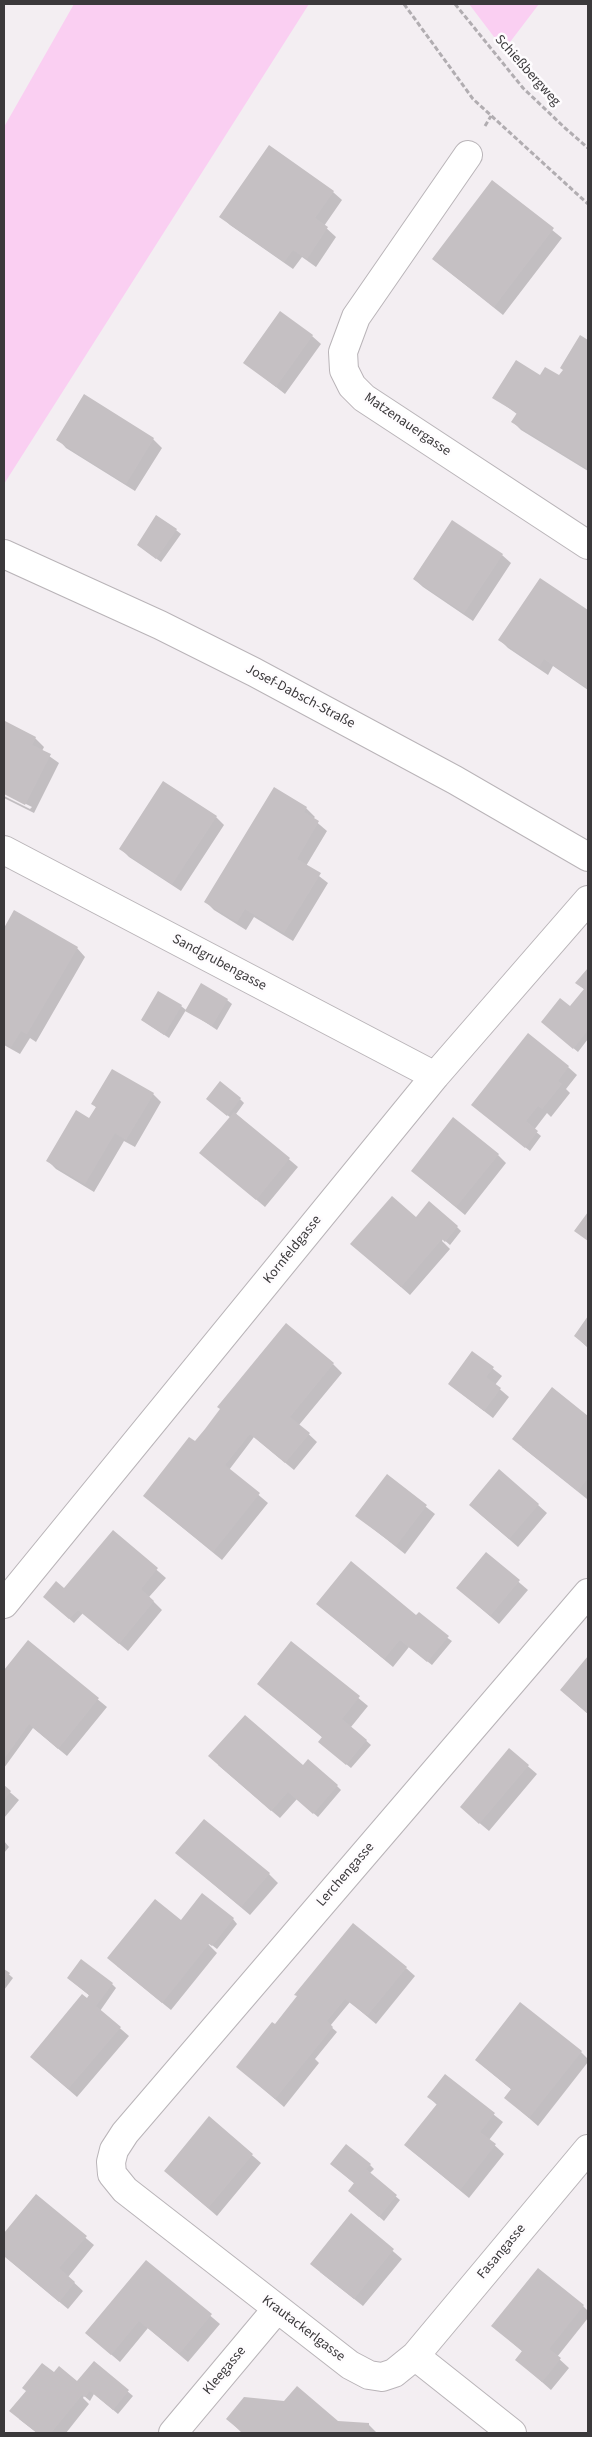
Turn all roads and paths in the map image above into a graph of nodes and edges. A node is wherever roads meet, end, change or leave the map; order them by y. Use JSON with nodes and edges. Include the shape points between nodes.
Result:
{"nodes":[{"id":1,"x":404,"y":4,"type":"edge"},
{"id":2,"x":455,"y":4,"type":"edge"},
{"id":3,"x":588,"y":148,"type":"edge"},
{"id":4,"x":468,"y":155,"type":"dead end"},
{"id":5,"x":588,"y":204,"type":"edge"},
{"id":6,"x":588,"y":545,"type":"edge"},
{"id":7,"x":4,"y":554,"type":"edge"},
{"id":8,"x":4,"y":850,"type":"edge"},
{"id":9,"x":588,"y":857,"type":"edge"},
{"id":10,"x":588,"y":900,"type":"edge"},
{"id":11,"x":435,"y":1076,"type":"junction"},
{"id":12,"x":588,"y":1593,"type":"edge"},
{"id":13,"x":4,"y":1604,"type":"edge"},
{"id":14,"x":588,"y":2149,"type":"edge"},
{"id":15,"x":111,"y":2162,"type":"joint"},
{"id":16,"x":276,"y":2310,"type":"junction"},
{"id":17,"x":415,"y":2356,"type":"junction"},
{"id":18,"x":174,"y":2433,"type":"edge"},
{"id":19,"x":512,"y":2433,"type":"edge"}],
"edges":[{"from":1,"to":5,"type":"path","via":[[473,99]]},
{"from":2,"to":3,"type":"path","name":"Schießbergweg","via":[[523,88]]},
{"from":4,"to":6,"type":"street","name":"Matzenauergasse","via":[[356,317],[343,352],[344,370],[352,386],[364,398]]},
{"from":7,"to":9,"type":"street","name":"Josef-Dabsch-Straße","via":[[254,672],[455,780]]},
{"from":8,"to":11,"type":"street","name":"Sandgrubengasse"},
{"from":10,"to":11,"type":"street","name":"Kornfeldgasse"},
{"from":11,"to":13,"type":"street","name":"Kornfeldgasse"},
{"from":12,"to":15,"type":"street","name":"Lerchengasse","via":[[125,2133],[114,2150]]},
{"from":14,"to":17,"type":"street","name":"Fasangasse"},
{"from":15,"to":16,"type":"street","name":"Krautackerlgasse","via":[[112,2174],[124,2190]]},
{"from":16,"to":17,"type":"street","name":"Krautackerlgasse","via":[[350,2365],[369,2375],[382,2377],[394,2373]]},
{"from":16,"to":18,"type":"street","name":"Kleegasse"},
{"from":17,"to":19,"type":"street"}]}
